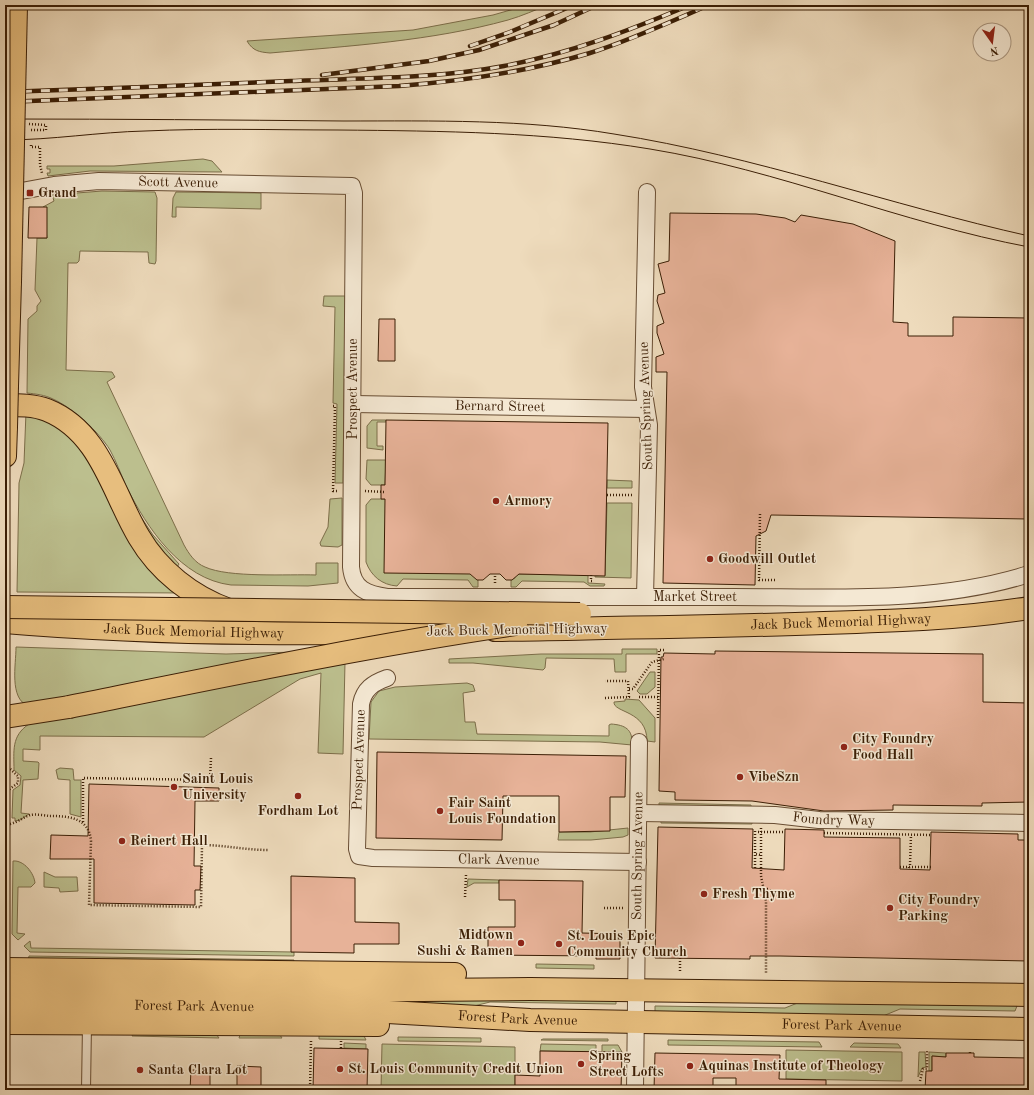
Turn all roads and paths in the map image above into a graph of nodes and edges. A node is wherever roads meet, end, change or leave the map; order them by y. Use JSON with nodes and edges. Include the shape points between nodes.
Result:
{"nodes":[{"id":1,"x":16,"y":5,"type":"edge"},
{"id":2,"x":31,"y":124,"type":"dead end"},
{"id":3,"x":31,"y":130,"type":"dead end"},
{"id":4,"x":31,"y":142,"type":"dead end"},
{"id":5,"x":43,"y":177,"type":"dead end"},
{"id":6,"x":352,"y":186,"type":"joint"},
{"id":7,"x":646,"y":192,"type":"dead end"},
{"id":8,"x":5,"y":194,"type":"edge"},
{"id":9,"x":6,"y":396,"type":"edge"},
{"id":10,"x":354,"y":404,"type":"junction"},
{"id":11,"x":333,"y":406,"type":"dead end"},
{"id":12,"x":646,"y":409,"type":"junction"},
{"id":13,"x":5,"y":456,"type":"edge"},
{"id":14,"x":343,"y":491,"type":"dead end"},
{"id":15,"x":364,"y":491,"type":"dead end"},
{"id":16,"x":385,"y":492,"type":"dead end"},
{"id":17,"x":607,"y":495,"type":"dead end"},
{"id":18,"x":638,"y":495,"type":"dead end"},
{"id":19,"x":760,"y":514,"type":"dead end"},
{"id":20,"x":495,"y":574,"type":"dead end"},
{"id":21,"x":1029,"y":574,"type":"edge"},
{"id":22,"x":591,"y":575,"type":"dead end"},
{"id":23,"x":495,"y":579,"type":"dead end"},
{"id":24,"x":776,"y":580,"type":"dead end"},
{"id":25,"x":596,"y":581,"type":"dead end"},
{"id":26,"x":360,"y":590,"type":"joint"},
{"id":27,"x":645,"y":597,"type":"junction"},
{"id":28,"x":5,"y":607,"type":"edge"},
{"id":29,"x":1029,"y":607,"type":"edge"},
{"id":30,"x":580,"y":614,"type":"junction"},
{"id":31,"x":5,"y":622,"type":"edge"},
{"id":32,"x":296,"y":634,"type":"junction"},
{"id":33,"x":664,"y":650,"type":"dead end"},
{"id":34,"x":659,"y":659,"type":"junction"},
{"id":35,"x":664,"y":659,"type":"dead end"},
{"id":36,"x":658,"y":677,"type":"junction"},
{"id":37,"x":664,"y":677,"type":"dead end"},
{"id":38,"x":387,"y":678,"type":"dead end"},
{"id":39,"x":605,"y":681,"type":"dead end"},
{"id":40,"x":629,"y":689,"type":"junction"},
{"id":41,"x":639,"y":697,"type":"dead end"},
{"id":42,"x":658,"y":697,"type":"junction"},
{"id":43,"x":605,"y":698,"type":"dead end"},
{"id":44,"x":5,"y":717,"type":"edge"},
{"id":45,"x":658,"y":718,"type":"dead end"},
{"id":46,"x":639,"y":742,"type":"dead end"},
{"id":47,"x":210,"y":758,"type":"dead end"},
{"id":48,"x":8,"y":767,"type":"dead end"},
{"id":49,"x":7,"y":792,"type":"dead end"},
{"id":50,"x":639,"y":813,"type":"junction"},
{"id":51,"x":759,"y":821,"type":"junction"},
{"id":52,"x":83,"y":823,"type":"junction"},
{"id":53,"x":1029,"y":823,"type":"edge"},
{"id":54,"x":10,"y":824,"type":"dead end"},
{"id":55,"x":785,"y":832,"type":"dead end"},
{"id":56,"x":824,"y":833,"type":"dead end"},
{"id":57,"x":931,"y":835,"type":"dead end"},
{"id":58,"x":268,"y":850,"type":"dead end"},
{"id":59,"x":755,"y":854,"type":"junction"},
{"id":60,"x":761,"y":855,"type":"junction"},
{"id":61,"x":359,"y":856,"type":"joint"},
{"id":62,"x":638,"y":862,"type":"junction"},
{"id":63,"x":900,"y":867,"type":"dead end"},
{"id":64,"x":931,"y":867,"type":"dead end"},
{"id":65,"x":754,"y":868,"type":"dead end"},
{"id":66,"x":466,"y":875,"type":"dead end"},
{"id":67,"x":752,"y":888,"type":"dead end"},
{"id":68,"x":763,"y":888,"type":"junction"},
{"id":69,"x":465,"y":897,"type":"dead end"},
{"id":70,"x":783,"y":898,"type":"dead end"},
{"id":71,"x":604,"y":908,"type":"dead end"},
{"id":72,"x":621,"y":908,"type":"dead end"},
{"id":73,"x":680,"y":958,"type":"dead end"},
{"id":74,"x":680,"y":972,"type":"dead end"},
{"id":75,"x":766,"y":972,"type":"dead end"},
{"id":76,"x":636,"y":990,"type":"junction"},
{"id":77,"x":1029,"y":995,"type":"edge"},
{"id":78,"x":6,"y":996,"type":"edge"},
{"id":79,"x":530,"y":1020,"type":"junction"},
{"id":80,"x":636,"y":1022,"type":"junction"},
{"id":81,"x":88,"y":1023,"type":"junction"},
{"id":82,"x":1029,"y":1029,"type":"edge"},
{"id":83,"x":311,"y":1041,"type":"dead end"},
{"id":84,"x":341,"y":1041,"type":"dead end"},
{"id":85,"x":341,"y":1048,"type":"dead end"},
{"id":86,"x":927,"y":1050,"type":"dead end"},
{"id":87,"x":920,"y":1081,"type":"dead end"},
{"id":88,"x":86,"y":1090,"type":"edge"},
{"id":89,"x":310,"y":1090,"type":"edge"},
{"id":90,"x":635,"y":1090,"type":"edge"}],
"edges":[{"from":1,"to":9,"type":"main road","bridge":true},
{"from":2,"to":3,"type":"path","via":[[46,125],[46,130]]},
{"from":4,"to":5,"type":"path","via":[[31,147],[40,147]]},
{"from":6,"to":8,"type":"street","name":"Scott Avenue","via":[[99,181],[54,185]]},
{"from":6,"to":10,"type":"street","name":"Prospect Avenue"},
{"from":7,"to":12,"type":"street","name":"South Spring Avenue","via":[[642,387]]},
{"from":9,"to":13,"type":"main road","bridge":true},
{"from":9,"to":32,"type":"main road","via":[[63,418],[84,436],[98,454],[147,549],[183,586],[217,606]]},
{"from":10,"to":12,"type":"street","name":"Bernard Street"},
{"from":10,"to":26,"type":"street","name":"Prospect Avenue","via":[[351,568],[354,583]]},
{"from":11,"to":14,"type":"path","via":[[333,491]]},
{"from":12,"to":27,"type":"street","name":"South Spring Avenue","via":[[649,425]]},
{"from":15,"to":16,"type":"path"},
{"from":17,"to":18,"type":"path"},
{"from":19,"to":24,"type":"path","via":[[759,580]]},
{"from":20,"to":23,"type":"path"},
{"from":21,"to":27,"type":"street","name":"Market Street","via":[[982,586],[885,596]]},
{"from":22,"to":25,"type":"path","via":[[591,581]]},
{"from":26,"to":27,"type":"street","name":"Market Street","via":[[387,597]]},
{"from":28,"to":30,"type":"main road","name":"Jack Buck Memorial Highway","bridge":true},
{"from":29,"to":30,"type":"main road","name":"Jack Buck Memorial Highway","via":[[904,616]]},
{"from":29,"to":32,"type":"main road","name":"Jack Buck Memorial Highway","via":[[954,618],[800,624]]},
{"from":30,"to":44,"type":"main road","bridge":true,"via":[[444,634],[69,707]]},
{"from":31,"to":32,"type":"main road","name":"Jack Buck Memorial Highway","via":[[106,630]]},
{"from":33,"to":34,"type":"path","via":[[659,650]]},
{"from":34,"to":35,"type":"path"},
{"from":34,"to":36,"type":"path"},
{"from":34,"to":40,"type":"path","via":[[652,662],[633,689]]},
{"from":36,"to":37,"type":"path"},
{"from":36,"to":42,"type":"path"},
{"from":38,"to":61,"type":"street","name":"Prospect Avenue","via":[[376,682],[362,695],[357,849]]},
{"from":39,"to":40,"type":"path","via":[[628,681]]},
{"from":40,"to":43,"type":"path","via":[[628,698]]},
{"from":41,"to":42,"type":"path"},
{"from":42,"to":45,"type":"path"},
{"from":46,"to":50,"type":"street","name":"South Spring Avenue"},
{"from":47,"to":52,"type":"path","via":[[210,780],[83,778]]},
{"from":48,"to":49,"type":"path","via":[[18,776],[18,783]]},
{"from":50,"to":51,"type":"street","name":"Foundry Way"},
{"from":50,"to":62,"type":"street","name":"South Spring Avenue"},
{"from":51,"to":53,"type":"street","name":"Foundry Way"},
{"from":51,"to":60,"type":"path"},
{"from":52,"to":54,"type":"path","via":[[67,816],[32,815],[18,823]]},
{"from":52,"to":58,"type":"path","via":[[91,841],[89,905],[201,906],[202,845]]},
{"from":55,"to":59,"type":"path","bridge":true,"via":[[757,831]]},
{"from":56,"to":57,"type":"path","bridge":true},
{"from":59,"to":60,"type":"path"},
{"from":59,"to":65,"type":"path"},
{"from":60,"to":68,"type":"path"},
{"from":61,"to":62,"type":"street","name":"Clark Avenue"},
{"from":62,"to":76,"type":"street","name":"South Spring Avenue"},
{"from":63,"to":64,"type":"path","bridge":true},
{"from":66,"to":69,"type":"path"},
{"from":67,"to":68,"type":"path"},
{"from":68,"to":70,"type":"path","via":[[774,891]]},
{"from":68,"to":75,"type":"path","via":[[766,901]]},
{"from":71,"to":72,"type":"path"},
{"from":73,"to":74,"type":"path"},
{"from":76,"to":77,"type":"main road"},
{"from":76,"to":78,"type":"main road","via":[[530,989],[478,975]]},
{"from":76,"to":80,"type":"street","name":"South Spring Avenue"},
{"from":78,"to":79,"type":"main road","name":"Forest Park Avenue","via":[[317,1008]]},
{"from":78,"to":81,"type":"main road"},
{"from":79,"to":80,"type":"main road","name":"Forest Park Avenue"},
{"from":79,"to":81,"type":"main road","via":[[374,1025]]},
{"from":80,"to":82,"type":"main road","name":"Forest Park Avenue"},
{"from":80,"to":90,"type":"street","name":"South Spring Avenue"},
{"from":81,"to":88,"type":"lane"},
{"from":83,"to":89,"type":"path"},
{"from":84,"to":85,"type":"path"},
{"from":86,"to":87,"type":"path","via":[[927,1069],[923,1069]]}]}
